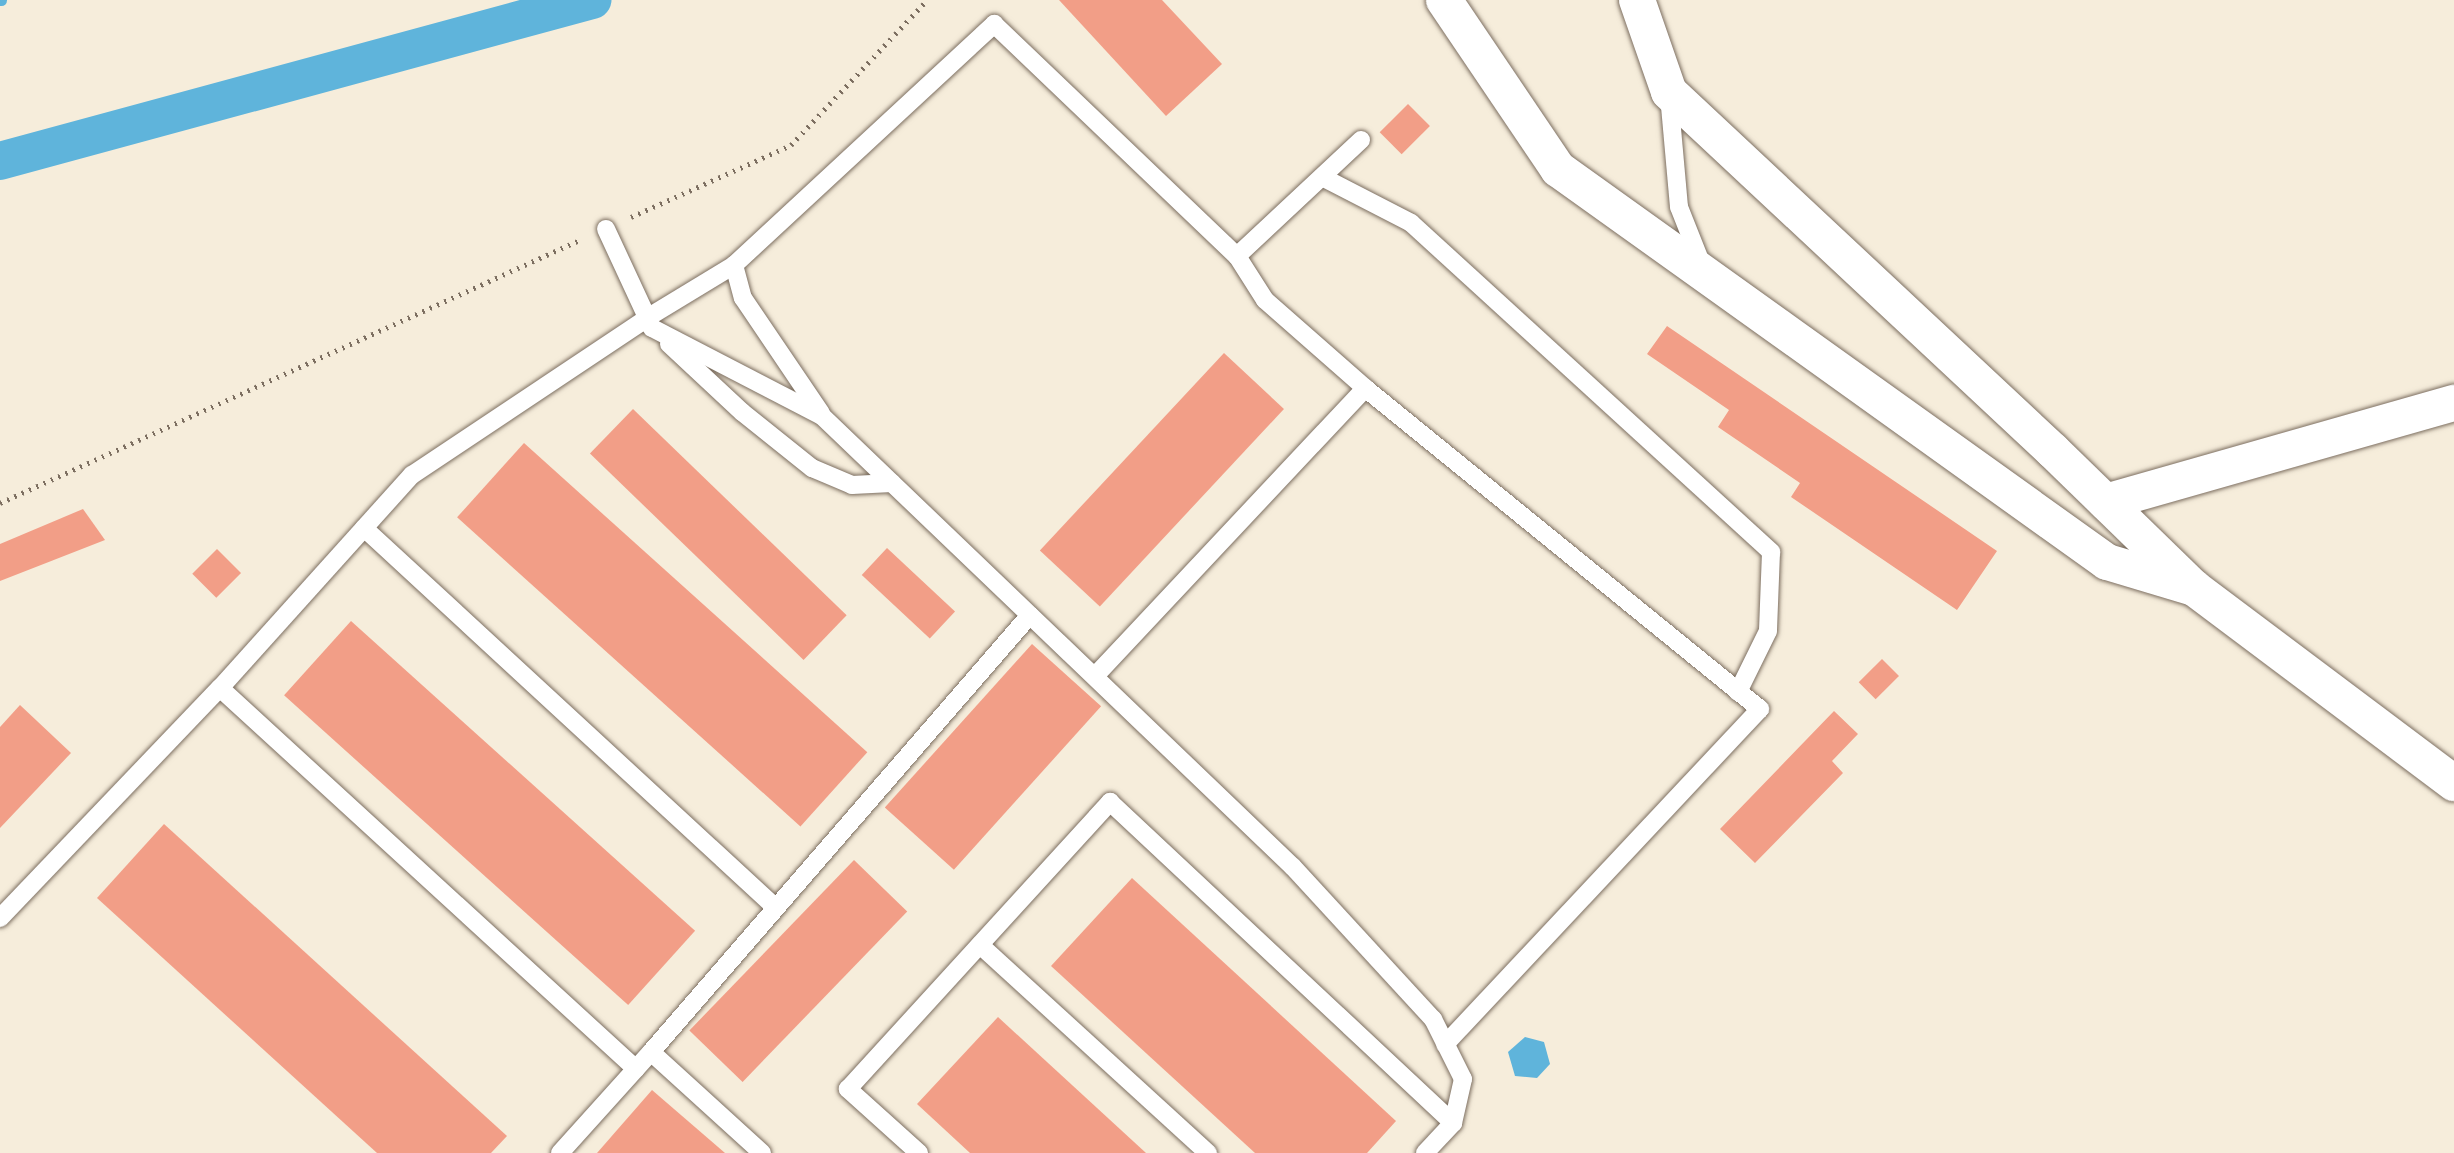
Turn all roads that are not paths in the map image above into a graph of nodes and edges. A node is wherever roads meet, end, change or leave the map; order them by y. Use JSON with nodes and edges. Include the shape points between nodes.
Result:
{"nodes":[{"id":1,"x":1444,"y":0,"type":"edge"},
{"id":2,"x":1637,"y":0,"type":"edge"},
{"id":3,"x":1669,"y":92,"type":"junction"},
{"id":4,"x":1361,"y":140,"type":"dead end"},
{"id":5,"x":1322,"y":177,"type":"junction"},
{"id":6,"x":606,"y":229,"type":"road end"},
{"id":7,"x":1237,"y":256,"type":"junction"},
{"id":8,"x":734,"y":265,"type":"junction"},
{"id":9,"x":1707,"y":276,"type":"junction"},
{"id":10,"x":650,"y":323,"type":"junction"},
{"id":11,"x":1365,"y":388,"type":"junction"},
{"id":12,"x":2454,"y":403,"type":"edge"},
{"id":13,"x":822,"y":416,"type":"junction"},
{"id":14,"x":892,"y":483,"type":"junction"},
{"id":15,"x":2106,"y":502,"type":"junction"},
{"id":16,"x":364,"y":528,"type":"junction"},
{"id":17,"x":2194,"y":588,"type":"junction"},
{"id":18,"x":1030,"y":615,"type":"junction"},
{"id":19,"x":1095,"y":676,"type":"junction"},
{"id":20,"x":220,"y":688,"type":"junction"},
{"id":21,"x":1738,"y":692,"type":"junction"},
{"id":22,"x":2454,"y":783,"type":"edge"},
{"id":23,"x":776,"y":908,"type":"junction"},
{"id":24,"x":0,"y":918,"type":"edge"},
{"id":25,"x":980,"y":945,"type":"junction"},
{"id":26,"x":1445,"y":1044,"type":"junction"},
{"id":27,"x":651,"y":1052,"type":"junction"},
{"id":28,"x":636,"y":1069,"type":"junction"},
{"id":29,"x":1453,"y":1123,"type":"junction"},
{"id":30,"x":560,"y":1153,"type":"edge"},
{"id":31,"x":762,"y":1153,"type":"edge"},
{"id":32,"x":919,"y":1153,"type":"edge"},
{"id":33,"x":1208,"y":1153,"type":"edge"},
{"id":34,"x":1425,"y":1153,"type":"edge"}],
"edges":[{"from":1,"to":9,"type":"street","via":[[1558,169]]},
{"from":2,"to":3,"type":"street"},
{"from":3,"to":9,"type":"lane","via":[[1679,207]]},
{"from":3,"to":15,"type":"street"},
{"from":4,"to":5,"type":"lane"},
{"from":5,"to":7,"type":"lane"},
{"from":5,"to":21,"type":"lane","via":[[1411,223],[1771,552],[1768,631]]},
{"from":6,"to":10,"type":"lane"},
{"from":7,"to":8,"type":"lane","via":[[994,24]]},
{"from":7,"to":11,"type":"lane","via":[[1265,300]]},
{"from":8,"to":10,"type":"lane"},
{"from":8,"to":13,"type":"lane","via":[[743,298]]},
{"from":9,"to":17,"type":"street","via":[[2107,562]]},
{"from":10,"to":13,"type":"lane"},
{"from":10,"to":14,"type":"lane","via":[[742,412],[812,468],[852,485]]},
{"from":10,"to":16,"type":"lane","via":[[412,475]]},
{"from":11,"to":19,"type":"lane"},
{"from":11,"to":21,"type":"lane"},
{"from":12,"to":15,"type":"street"},
{"from":13,"to":14,"type":"lane"},
{"from":14,"to":18,"type":"lane"},
{"from":15,"to":17,"type":"street"},
{"from":16,"to":20,"type":"lane"},
{"from":16,"to":23,"type":"lane"},
{"from":17,"to":22,"type":"street"},
{"from":18,"to":19,"type":"lane"},
{"from":18,"to":23,"type":"lane"},
{"from":19,"to":26,"type":"lane","via":[[1293,867],[1433,1019]]},
{"from":20,"to":24,"type":"lane"},
{"from":20,"to":28,"type":"lane"},
{"from":21,"to":26,"type":"lane","via":[[1760,709]]},
{"from":23,"to":27,"type":"lane"},
{"from":25,"to":29,"type":"lane","via":[[1110,802]]},
{"from":25,"to":32,"type":"lane","via":[[848,1089]]},
{"from":25,"to":33,"type":"lane"},
{"from":26,"to":29,"type":"lane","via":[[1463,1079]]},
{"from":27,"to":28,"type":"lane"},
{"from":27,"to":31,"type":"lane"},
{"from":28,"to":30,"type":"lane"},
{"from":29,"to":34,"type":"lane"}]}
